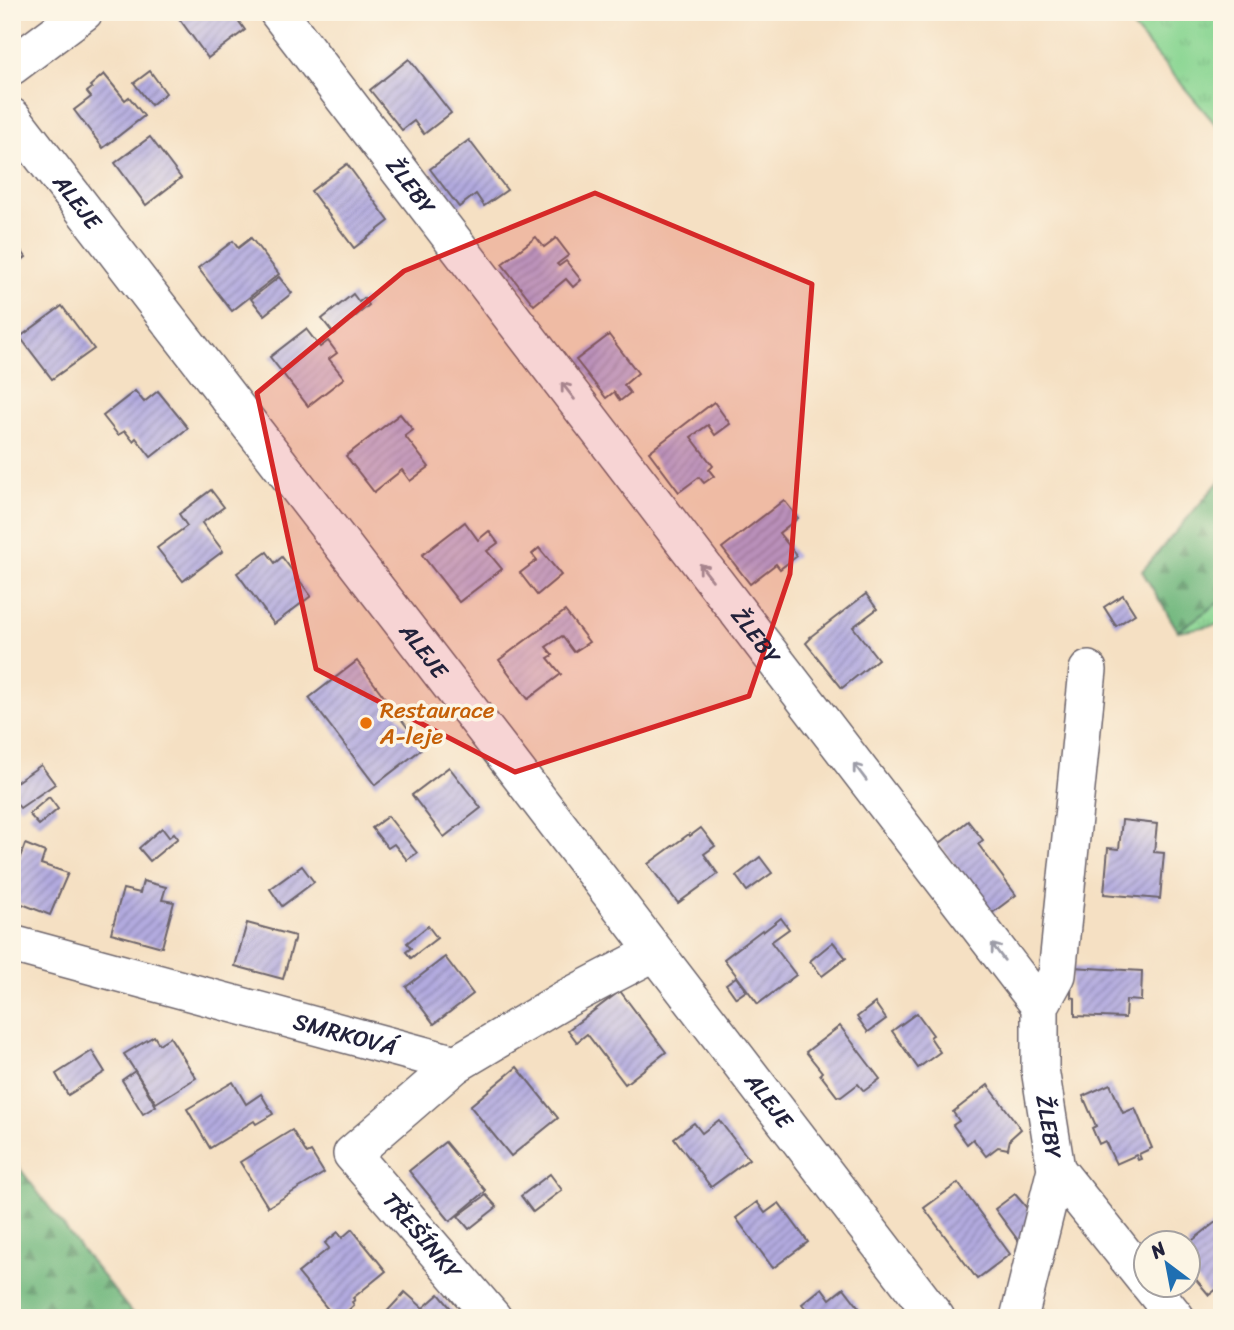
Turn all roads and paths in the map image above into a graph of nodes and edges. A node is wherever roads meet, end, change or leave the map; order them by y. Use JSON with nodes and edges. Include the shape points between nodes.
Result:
{"nodes":[{"id":1,"x":84,"y":12,"type":"edge"},
{"id":2,"x":278,"y":12,"type":"edge"},
{"id":3,"x":12,"y":66,"type":"edge"},
{"id":4,"x":16,"y":130,"type":"edge"},
{"id":5,"x":1088,"y":670,"type":"dead end"},
{"id":6,"x":12,"y":944,"type":"edge"},
{"id":7,"x":655,"y":952,"type":"junction"},
{"id":8,"x":1040,"y":1006,"type":"junction"},
{"id":9,"x":456,"y":1064,"type":"junction"},
{"id":10,"x":1056,"y":1169,"type":"junction"},
{"id":11,"x":1132,"y":1263,"type":"edge"},
{"id":12,"x":1160,"y":1298,"type":"edge"},
{"id":13,"x":493,"y":1318,"type":"edge"},
{"id":14,"x":936,"y":1318,"type":"edge"},
{"id":15,"x":1019,"y":1318,"type":"edge"},
{"id":16,"x":1176,"y":1318,"type":"edge"}],
"edges":[{"from":1,"to":3,"type":"street"},
{"from":8,"to":2,"type":"street","name":"ŽLEBY","one_way":true},
{"from":4,"to":7,"type":"street","name":"ALEJE"},
{"from":5,"to":8,"type":"street","via":[[1057,975]]},
{"from":6,"to":9,"type":"street","name":"SMRKOVÁ"},
{"from":7,"to":9,"type":"street"},
{"from":7,"to":14,"type":"street","name":"ALEJE"},
{"from":8,"to":10,"type":"street","name":"ŽLEBY","via":[[1040,1069]]},
{"from":9,"to":13,"type":"street","name":"TŘEŠÍNKY","via":[[352,1154]]},
{"from":10,"to":11,"type":"street"},
{"from":10,"to":15,"type":"street","name":"ŽLEBY"},
{"from":12,"to":16,"type":"street"}]}
